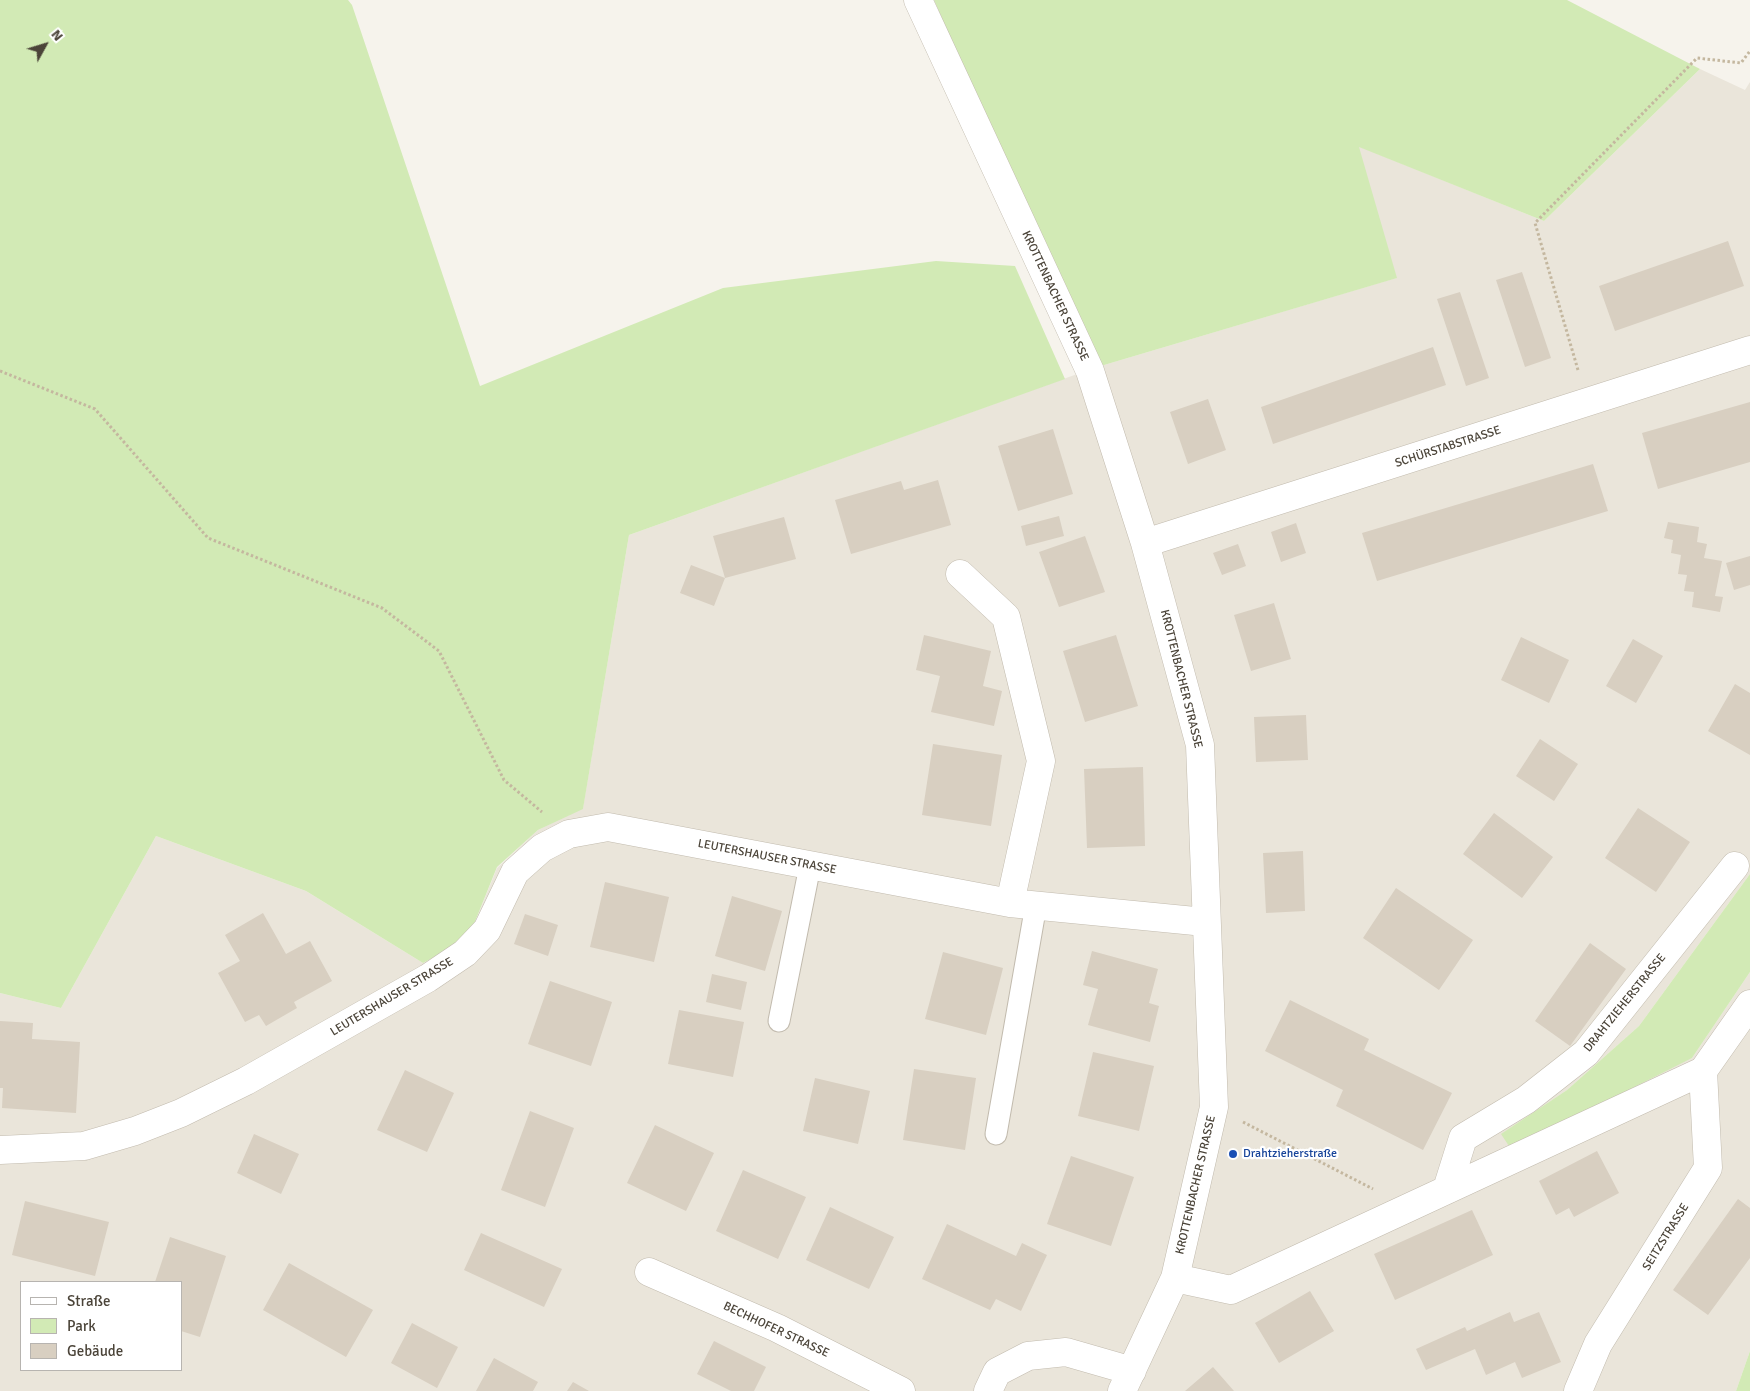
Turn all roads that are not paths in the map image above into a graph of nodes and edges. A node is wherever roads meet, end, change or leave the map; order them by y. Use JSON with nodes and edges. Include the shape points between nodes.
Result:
{"nodes":[{"id":1,"x":918,"y":0,"type":"edge"},
{"id":2,"x":1750,"y":350,"type":"edge"},
{"id":3,"x":1145,"y":543,"type":"junction"},
{"id":4,"x":960,"y":574,"type":"dead end"},
{"id":5,"x":810,"y":866,"type":"junction"},
{"id":6,"x":1735,"y":866,"type":"dead end"},
{"id":7,"x":1023,"y":904,"type":"junction"},
{"id":8,"x":1206,"y":922,"type":"junction"},
{"id":9,"x":1750,"y":1004,"type":"edge"},
{"id":10,"x":778,"y":1021,"type":"dead end"},
{"id":11,"x":1702,"y":1071,"type":"junction"},
{"id":12,"x":996,"y":1134,"type":"dead end"},
{"id":13,"x":0,"y":1150,"type":"edge"},
{"id":14,"x":1447,"y":1189,"type":"junction"},
{"id":15,"x":649,"y":1272,"type":"dead end"},
{"id":16,"x":1175,"y":1278,"type":"junction"},
{"id":17,"x":1127,"y":1381,"type":"edge"},
{"id":18,"x":901,"y":1391,"type":"edge"},
{"id":19,"x":988,"y":1391,"type":"edge"},
{"id":20,"x":1578,"y":1391,"type":"edge"}],
"edges":[{"from":1,"to":3,"type":"street","name":"KROTTENBACHER STRASSE","via":[[1090,371]]},
{"from":2,"to":3,"type":"street","name":"SCHÜRSTABSTRASSE"},
{"from":3,"to":8,"type":"street","name":"KROTTENBACHER STRASSE","via":[[1200,745]]},
{"from":4,"to":7,"type":"street","via":[[1006,617],[1041,761]]},
{"from":5,"to":7,"type":"street","name":"LEUTERSHAUSER STRASSE"},
{"from":5,"to":10,"type":"lane"},
{"from":5,"to":13,"type":"street","name":"LEUTERSHAUSER STRASSE","via":[[608,827],[570,834],[542,848],[515,872],[487,930],[466,953],[246,1081],[181,1113],[84,1146]]},
{"from":6,"to":14,"type":"street","name":"DRAHTZIEHERSTRASSE","via":[[1586,1053],[1526,1100],[1463,1138]]},
{"from":7,"to":8,"type":"street","name":"LEUTERSHAUSER STRASSE"},
{"from":7,"to":12,"type":"lane"},
{"from":8,"to":16,"type":"street","name":"KROTTENBACHER STRASSE","via":[[1214,1107]]},
{"from":9,"to":11,"type":"street"},
{"from":11,"to":14,"type":"street"},
{"from":11,"to":20,"type":"street","name":"SEITZSTRASSE","via":[[1708,1168],[1598,1344]]},
{"from":14,"to":16,"type":"street","via":[[1232,1290]]},
{"from":15,"to":18,"type":"street","name":"BECHHOFER STRASSE","via":[[777,1328]]},
{"from":16,"to":17,"type":"street","name":"KROTTENBACHER STRASSE"},
{"from":17,"to":19,"type":"street","via":[[1066,1352],[1028,1356],[997,1372]]}]}
